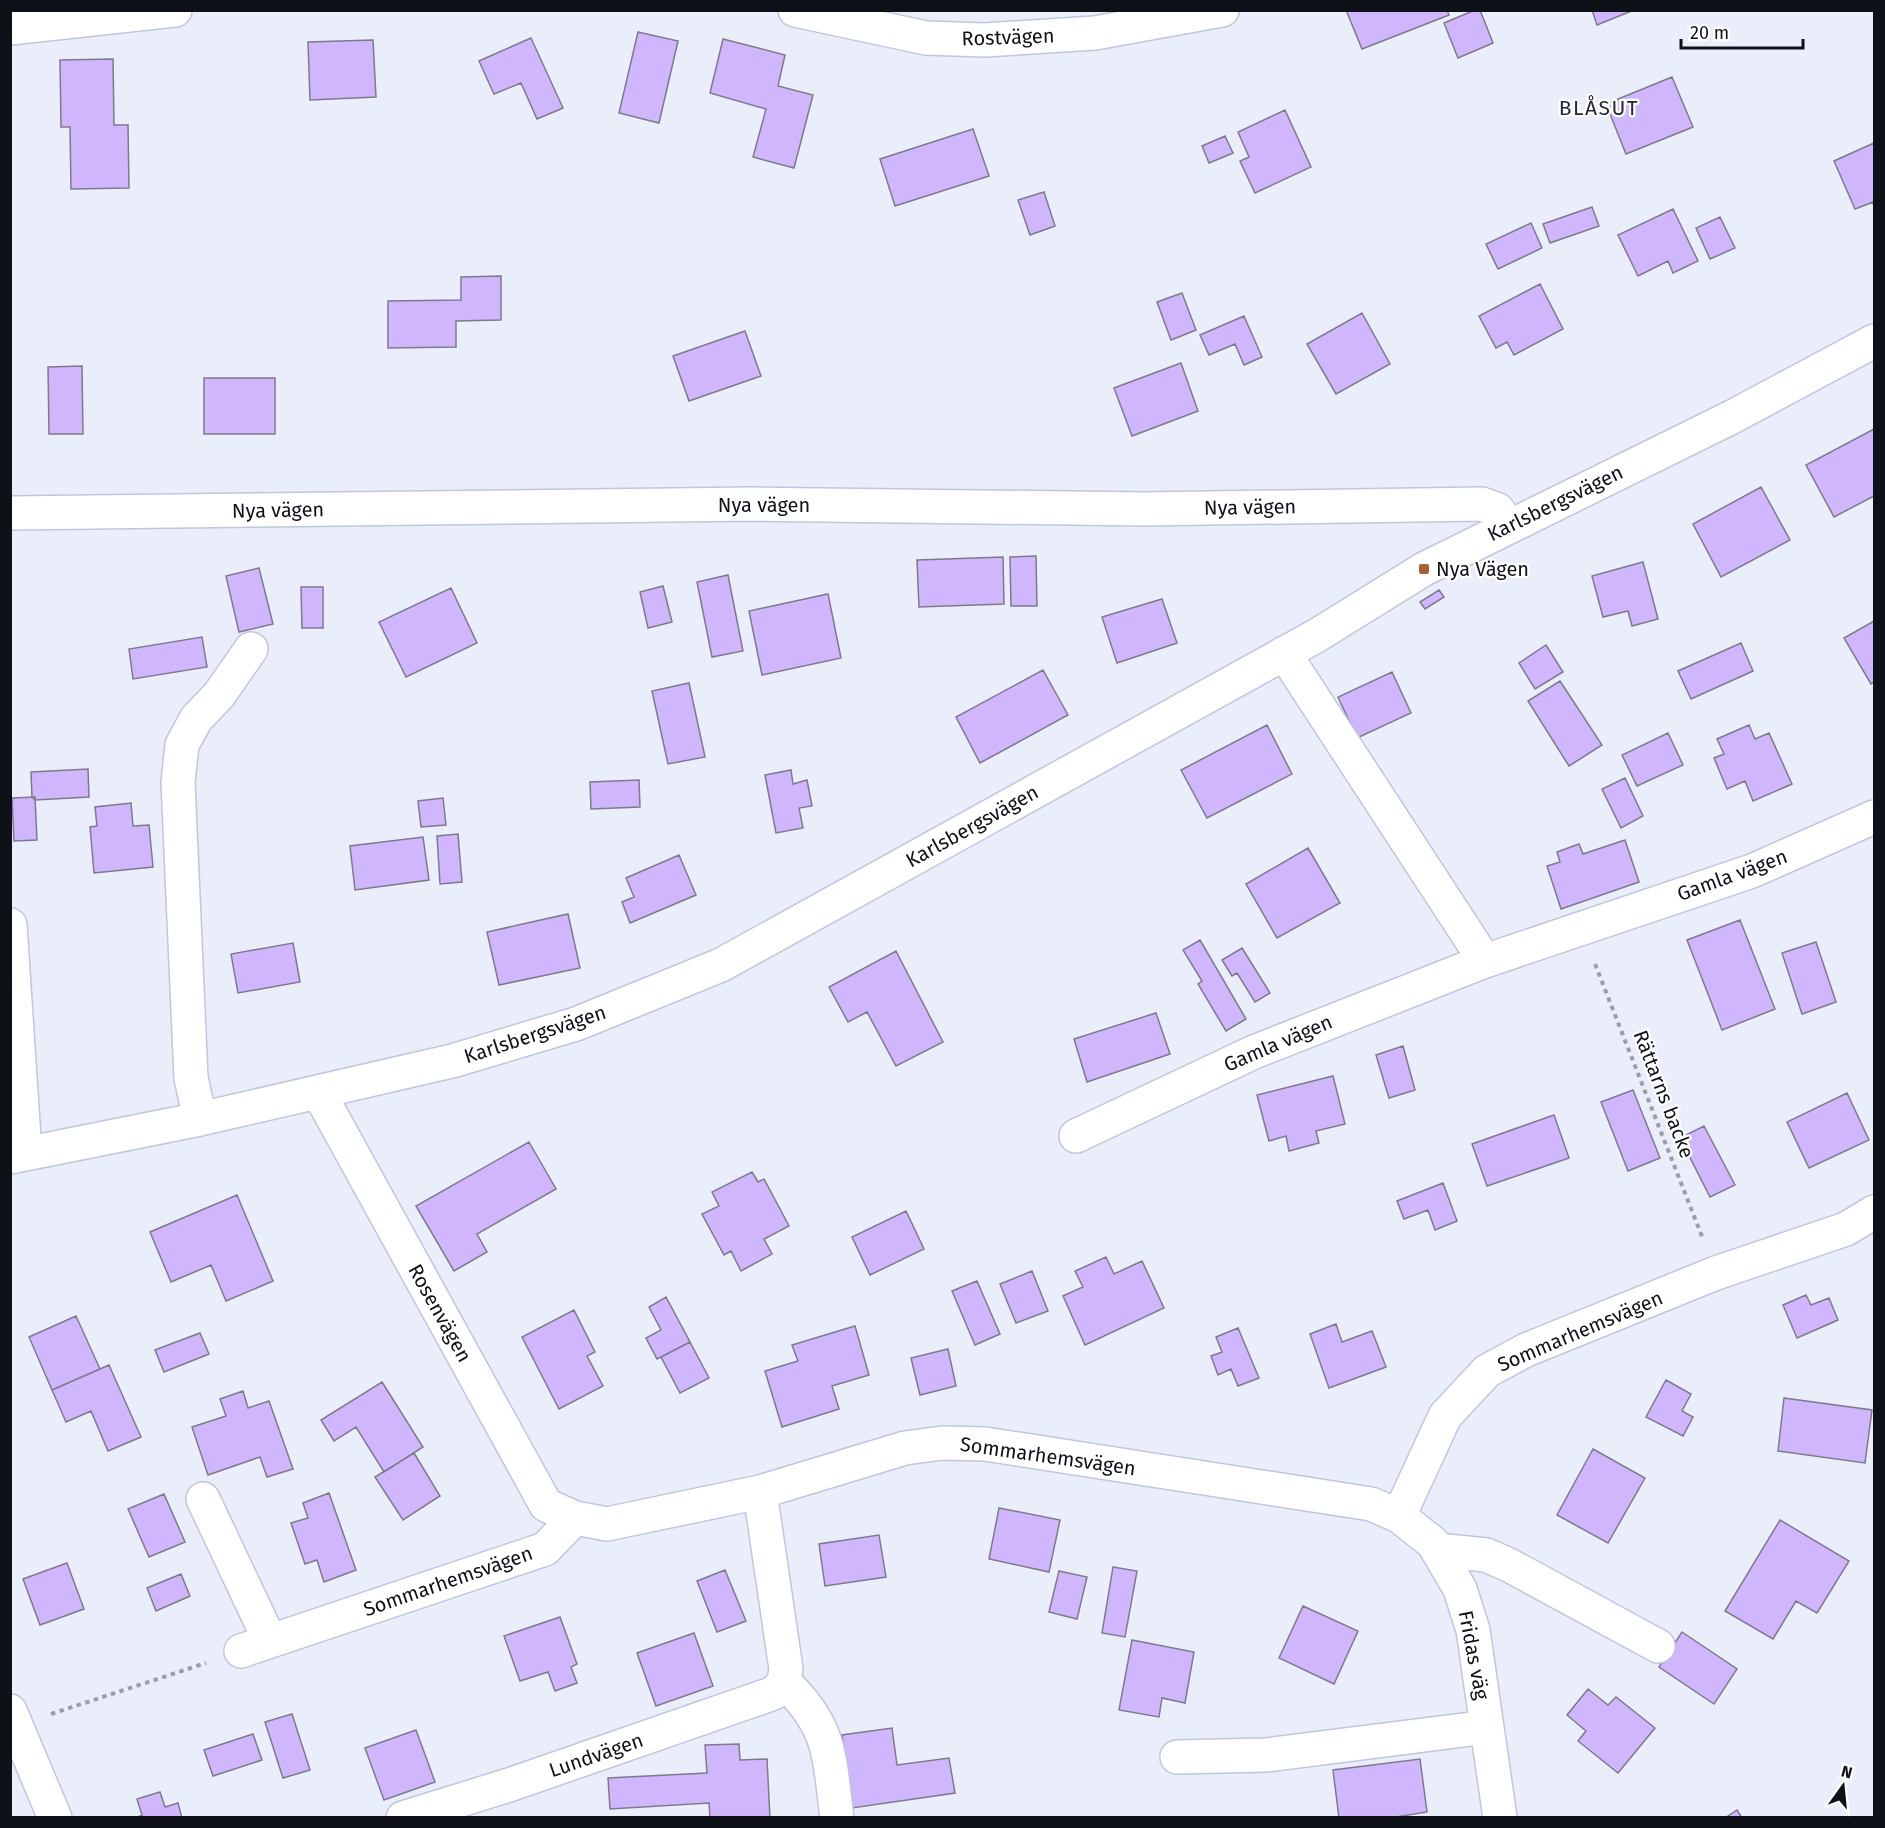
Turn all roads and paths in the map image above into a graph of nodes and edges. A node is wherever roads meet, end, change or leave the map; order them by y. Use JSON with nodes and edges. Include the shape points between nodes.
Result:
{"nodes":[{"id":1,"x":175,"y":10,"type":"edge"},
{"id":2,"x":795,"y":10,"type":"edge"},
{"id":3,"x":1222,"y":10,"type":"edge"},
{"id":4,"x":10,"y":28,"type":"edge"},
{"id":5,"x":1875,"y":341,"type":"edge"},
{"id":6,"x":10,"y":513,"type":"edge"},
{"id":7,"x":1508,"y":526,"type":"junction"},
{"id":8,"x":251,"y":649,"type":"dead end"},
{"id":9,"x":1284,"y":653,"type":"junction"},
{"id":10,"x":1875,"y":817,"type":"edge"},
{"id":11,"x":10,"y":925,"type":"edge"},
{"id":12,"x":1579,"y":927,"type":"junction"},
{"id":13,"x":1485,"y":960,"type":"junction"},
{"id":14,"x":319,"y":1093,"type":"junction"},
{"id":15,"x":200,"y":1119,"type":"junction"},
{"id":16,"x":1076,"y":1136,"type":"dead end"},
{"id":17,"x":18,"y":1155,"type":"edge"},
{"id":18,"x":1875,"y":1212,"type":"edge"},
{"id":19,"x":1716,"y":1274,"type":"junction"},
{"id":20,"x":760,"y":1492,"type":"junction"},
{"id":21,"x":203,"y":1498,"type":"dead end"},
{"id":22,"x":1399,"y":1516,"type":"junction"},
{"id":23,"x":574,"y":1518,"type":"junction"},
{"id":24,"x":1437,"y":1550,"type":"junction"},
{"id":25,"x":256,"y":1646,"type":"junction"},
{"id":26,"x":1658,"y":1646,"type":"dead end"},
{"id":27,"x":784,"y":1682,"type":"junction"},
{"id":28,"x":12,"y":1722,"type":"edge"},
{"id":29,"x":1487,"y":1727,"type":"junction"},
{"id":30,"x":1177,"y":1757,"type":"dead end"},
{"id":31,"x":55,"y":1818,"type":"edge"},
{"id":32,"x":403,"y":1818,"type":"edge"},
{"id":33,"x":837,"y":1818,"type":"edge"},
{"id":34,"x":1500,"y":1818,"type":"edge"}],
"edges":[{"from":1,"to":4,"type":"street"},
{"from":2,"to":3,"type":"street","name":"Rostvägen","via":[[926,38],[985,40],[1095,33]]},
{"from":5,"to":7,"type":"street","name":"Karlsbergsvägen","via":[[1732,417]]},
{"from":6,"to":7,"type":"street","name":"Nya vägen","via":[[752,504],[1144,508],[1482,504],[1498,510]]},
{"from":7,"to":9,"type":"street","name":"Karlsbergsvägen","via":[[1424,569]]},
{"from":8,"to":15,"type":"street","via":[[219,695],[196,719],[182,745],[179,772],[191,1078]]},
{"from":9,"to":13,"type":"street"},
{"from":9,"to":14,"type":"street","name":"Karlsbergsvägen","via":[[722,965],[576,1024],[452,1061]]},
{"from":10,"to":12,"type":"street","name":"Gamla vägen","via":[[1752,871]]},
{"from":11,"to":17,"type":"street"},
{"from":12,"to":13,"type":"street","name":"Gamla vägen"},
{"from":12,"to":19,"type":"path","name":"Rättarns backe","via":[[1619,1020]]},
{"from":13,"to":16,"type":"street","name":"Gamla vägen","via":[[1254,1052]]},
{"from":14,"to":15,"type":"street","name":"Karlsbergsvägen"},
{"from":14,"to":23,"type":"street","name":"Rosenvägen","via":[[546,1505]]},
{"from":15,"to":17,"type":"street","name":"Karlsbergsvägen"},
{"from":18,"to":19,"type":"street","name":"Sommarhemsvägen","via":[[1846,1228]]},
{"from":19,"to":22,"type":"street","name":"Sommarhemsvägen","via":[[1526,1350],[1488,1371],[1445,1416]]},
{"from":20,"to":22,"type":"street","name":"Sommarhemsvägen","via":[[905,1448],[942,1443],[985,1444],[1371,1504]]},
{"from":20,"to":23,"type":"street","name":"Sommarhemsvägen","via":[[607,1524]]},
{"from":20,"to":27,"type":"street","via":[[786,1669]]},
{"from":21,"to":25,"type":"street"},
{"from":22,"to":24,"type":"street","name":"Fridas väg"},
{"from":23,"to":25,"type":"street","name":"Sommarhemsvägen","via":[[545,1549]]},
{"from":24,"to":26,"type":"street","via":[[1486,1555],[1509,1564]]},
{"from":24,"to":29,"type":"street","name":"Fridas väg","via":[[1460,1589],[1473,1629]]},
{"from":25,"to":28,"type":"path"},
{"from":27,"to":32,"type":"street","name":"Lundvägen","via":[[774,1693]]},
{"from":27,"to":33,"type":"street","via":[[806,1702],[820,1725]]},
{"from":28,"to":31,"type":"street"},
{"from":29,"to":30,"type":"street","via":[[1266,1755]]},
{"from":29,"to":34,"type":"street","name":"Fridas väg"}]}
